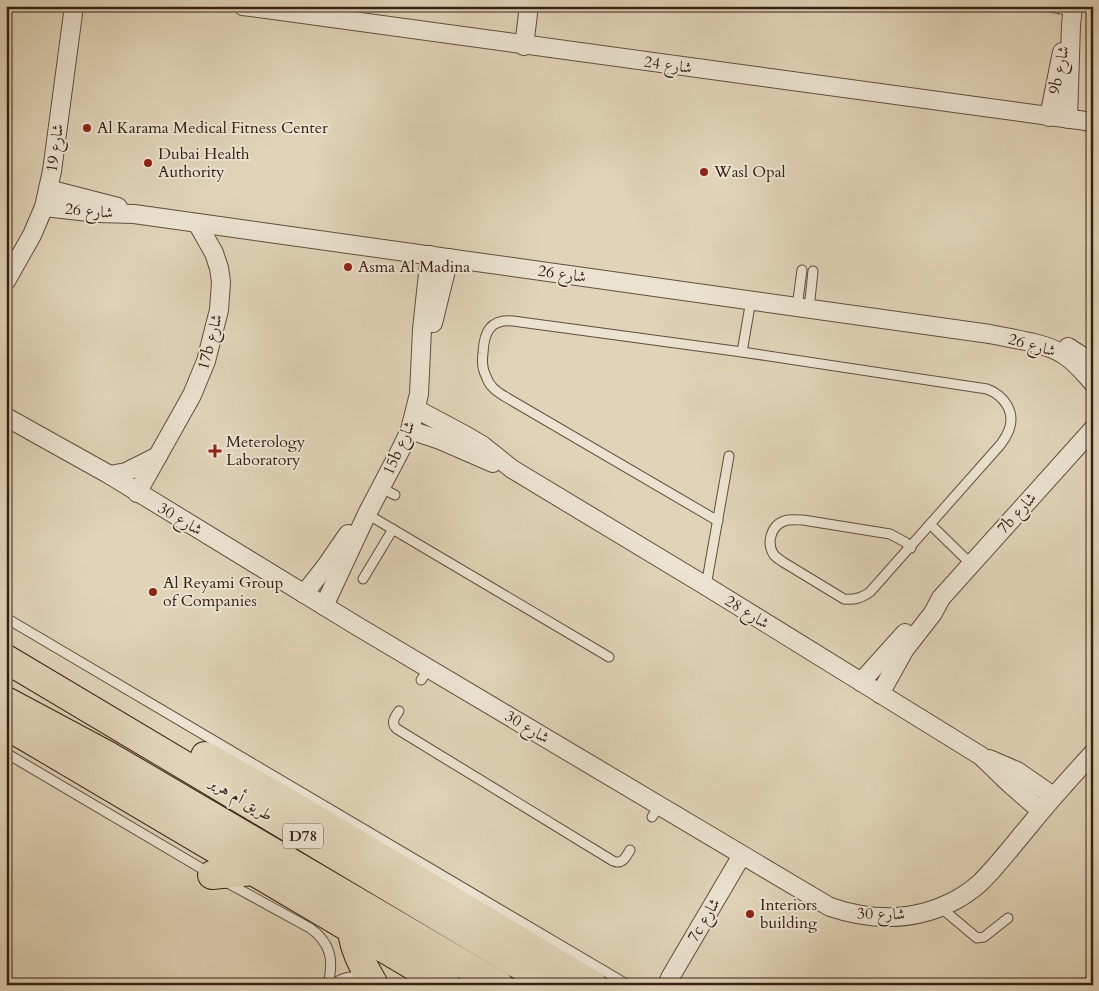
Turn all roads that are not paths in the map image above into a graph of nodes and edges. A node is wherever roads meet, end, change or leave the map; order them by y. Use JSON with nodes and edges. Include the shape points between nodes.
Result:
{"nodes":[{"id":1,"x":74,"y":6,"type":"edge"},
{"id":2,"x":529,"y":6,"type":"edge"},
{"id":3,"x":1045,"y":6,"type":"edge"},
{"id":4,"x":250,"y":7,"type":"edge"},
{"id":5,"x":1072,"y":14,"type":"edge"},
{"id":6,"x":524,"y":46,"type":"junction"},
{"id":7,"x":1049,"y":116,"type":"junction"},
{"id":8,"x":1068,"y":119,"type":"junction"},
{"id":9,"x":1093,"y":122,"type":"edge"},
{"id":10,"x":48,"y":189,"type":"junction"},
{"id":11,"x":44,"y":207,"type":"junction"},
{"id":12,"x":134,"y":214,"type":"junction"},
{"id":13,"x":197,"y":223,"type":"junction"},
{"id":14,"x":430,"y":255,"type":"junction"},
{"id":15,"x":449,"y":258,"type":"junction"},
{"id":16,"x":802,"y":270,"type":"dead end"},
{"id":17,"x":812,"y":272,"type":"dead end"},
{"id":18,"x":7,"y":277,"type":"edge"},
{"id":19,"x":751,"y":300,"type":"junction"},
{"id":20,"x":803,"y":308,"type":"junction"},
{"id":21,"x":990,"y":334,"type":"junction"},
{"id":22,"x":742,"y":352,"type":"junction"},
{"id":23,"x":1093,"y":362,"type":"edge"},
{"id":24,"x":421,"y":377,"type":"junction"},
{"id":25,"x":1093,"y":383,"type":"edge"},
{"id":26,"x":416,"y":409,"type":"junction"},
{"id":27,"x":6,"y":417,"type":"edge"},
{"id":28,"x":1093,"y":429,"type":"edge"},
{"id":29,"x":410,"y":430,"type":"junction"},
{"id":30,"x":158,"y":456,"type":"junction"},
{"id":31,"x":729,"y":456,"type":"dead end"},
{"id":32,"x":512,"y":469,"type":"junction"},
{"id":33,"x":110,"y":476,"type":"junction"},
{"id":34,"x":137,"y":493,"type":"junction"},
{"id":35,"x":367,"y":514,"type":"junction"},
{"id":36,"x":718,"y":521,"type":"junction"},
{"id":37,"x":931,"y":525,"type":"junction"},
{"id":38,"x":393,"y":530,"type":"junction"},
{"id":39,"x":911,"y":548,"type":"junction"},
{"id":40,"x":972,"y":564,"type":"junction"},
{"id":41,"x":363,"y":579,"type":"dead end"},
{"id":42,"x":706,"y":586,"type":"junction"},
{"id":43,"x":304,"y":594,"type":"junction"},
{"id":44,"x":942,"y":598,"type":"junction"},
{"id":45,"x":324,"y":606,"type":"junction"},
{"id":46,"x":6,"y":618,"type":"edge"},
{"id":47,"x":609,"y":657,"type":"dead end"},
{"id":48,"x":6,"y":659,"type":"edge"},
{"id":49,"x":861,"y":682,"type":"junction"},
{"id":50,"x":53,"y":687,"type":"junction"},
{"id":51,"x":880,"y":694,"type":"junction"},
{"id":52,"x":6,"y":701,"type":"edge"},
{"id":53,"x":399,"y":711,"type":"dead end"},
{"id":54,"x":6,"y":722,"type":"edge"},
{"id":55,"x":6,"y":753,"type":"edge"},
{"id":56,"x":1093,"y":753,"type":"edge"},
{"id":57,"x":981,"y":756,"type":"junction"},
{"id":58,"x":1053,"y":796,"type":"junction"},
{"id":59,"x":1041,"y":811,"type":"junction"},
{"id":60,"x":630,"y":850,"type":"dead end"},
{"id":61,"x":742,"y":855,"type":"junction"},
{"id":62,"x":254,"y":871,"type":"junction"},
{"id":63,"x":212,"y":875,"type":"junction"},
{"id":64,"x":940,"y":907,"type":"junction"},
{"id":65,"x":1008,"y":918,"type":"dead end"},
{"id":66,"x":352,"y":930,"type":"junction"},
{"id":67,"x":390,"y":952,"type":"junction"},
{"id":68,"x":328,"y":985,"type":"edge"},
{"id":69,"x":340,"y":985,"type":"edge"},
{"id":70,"x":374,"y":985,"type":"edge"},
{"id":71,"x":420,"y":985,"type":"edge"},
{"id":72,"x":446,"y":985,"type":"edge"},
{"id":73,"x":499,"y":985,"type":"edge"},
{"id":74,"x":553,"y":985,"type":"edge"},
{"id":75,"x":593,"y":985,"type":"edge"},
{"id":76,"x":628,"y":985,"type":"edge"},
{"id":77,"x":667,"y":985,"type":"edge"}],
"edges":[{"from":1,"to":10,"type":"street","name":"شارع 19"},
{"from":2,"to":6,"type":"street"},
{"from":3,"to":5,"type":"lane"},
{"from":4,"to":6,"type":"street","name":"شارع 24"},
{"from":5,"to":7,"type":"street","name":"9b شارع"},
{"from":5,"to":8,"type":"street","name":"9b شارع"},
{"from":6,"to":7,"type":"street","name":"شارع 24"},
{"from":7,"to":8,"type":"street","name":"شارع 24"},
{"from":8,"to":9,"type":"street","name":"شارع 24"},
{"from":10,"to":11,"type":"street","name":"شارع 19"},
{"from":10,"to":12,"type":"street","name":"شارع 26","via":[[112,205]]},
{"from":11,"to":12,"type":"street","name":"شارع 26"},
{"from":11,"to":18,"type":"street","name":"شارع 19"},
{"from":12,"to":13,"type":"street","name":"شارع 26"},
{"from":13,"to":14,"type":"street","name":"شارع 26"},
{"from":13,"to":30,"type":"street","name":"17b شارع","via":[[219,268],[219,310],[200,378]]},
{"from":14,"to":15,"type":"street","name":"شارع 26"},
{"from":14,"to":24,"type":"street","name":"15b شارع"},
{"from":15,"to":19,"type":"street","name":"شارع 26"},
{"from":15,"to":24,"type":"street","name":"15b شارع"},
{"from":16,"to":20,"type":"lane"},
{"from":17,"to":20,"type":"lane"},
{"from":19,"to":20,"type":"street","name":"شارع 26"},
{"from":19,"to":22,"type":"lane"},
{"from":20,"to":21,"type":"street","name":"شارع 26"},
{"from":21,"to":23,"type":"street","name":"شارع 26","via":[[1025,334],[1049,339]]},
{"from":21,"to":25,"type":"street","name":"شارع 26","via":[[1044,346],[1062,354]]},
{"from":22,"to":36,"type":"lane","via":[[505,320],[490,327],[483,341],[483,368],[492,388]]},
{"from":22,"to":37,"type":"lane","via":[[997,392],[1009,409],[1010,429],[1001,444]]},
{"from":24,"to":26,"type":"street","name":"15b شارع"},
{"from":26,"to":29,"type":"street","name":"15b شارع"},
{"from":26,"to":32,"type":"street","name":"شارع 28","via":[[482,445]]},
{"from":27,"to":33,"type":"street","name":"شارع 30"},
{"from":28,"to":40,"type":"street","name":"7b شارع"},
{"from":29,"to":32,"type":"street","name":"شارع 28"},
{"from":29,"to":35,"type":"street","name":"15b شارع","via":[[388,491]]},
{"from":30,"to":33,"type":"street"},
{"from":30,"to":34,"type":"street","name":"17b شارع"},
{"from":31,"to":36,"type":"lane"},
{"from":32,"to":42,"type":"street","name":"شارع 28"},
{"from":33,"to":34,"type":"street","name":"شارع 30"},
{"from":34,"to":43,"type":"street","name":"شارع 30"},
{"from":35,"to":38,"type":"lane"},
{"from":35,"to":43,"type":"street","name":"15b شارع"},
{"from":35,"to":45,"type":"street","name":"15b شارع"},
{"from":36,"to":42,"type":"lane"},
{"from":37,"to":39,"type":"lane"},
{"from":37,"to":40,"type":"lane"},
{"from":38,"to":41,"type":"lane"},
{"from":38,"to":47,"type":"lane"},
{"from":39,"to":39,"type":"lane","via":[[870,592],[853,600],[836,595],[774,555],[770,536],[782,521],[804,520],[890,534]]},
{"from":40,"to":44,"type":"street","name":"7b شارع"},
{"from":42,"to":49,"type":"street","name":"شارع 28"},
{"from":43,"to":45,"type":"street","name":"شارع 30"},
{"from":44,"to":49,"type":"street","name":"7b شارع","via":[[922,614]]},
{"from":44,"to":51,"type":"street","name":"7b شارع","via":[[905,649]]},
{"from":45,"to":61,"type":"street","name":"شارع 30","via":[[425,674],[655,812]]},
{"from":46,"to":76,"type":"lane"},
{"from":48,"to":50,"type":"main road","name":"طريق أم هرير","number":"D78"},
{"from":49,"to":51,"type":"street","name":"شارع 28"},
{"from":50,"to":74,"type":"main road","name":"طريق أم هرير","number":"D78"},
{"from":50,"to":75,"type":"main road","via":[[78,688],[101,697],[285,801]]},
{"from":51,"to":57,"type":"street","name":"شارع 28"},
{"from":52,"to":73,"type":"main road","name":"طريق أم هرير","number":"D78","via":[[107,755]]},
{"from":53,"to":60,"type":"lane","via":[[394,720],[397,729],[613,860],[624,860]]},
{"from":54,"to":62,"type":"main road","via":[[21,734]]},
{"from":55,"to":63,"type":"lane"},
{"from":56,"to":58,"type":"street","name":"شارع 30"},
{"from":57,"to":58,"type":"street","name":"شارع 28","via":[[1017,771]]},
{"from":57,"to":59,"type":"street","name":"شارع 28"},
{"from":58,"to":59,"type":"street","name":"شارع 30"},
{"from":59,"to":64,"type":"street","name":"شارع 30","via":[[979,884]]},
{"from":61,"to":64,"type":"street","name":"شارع 30","via":[[830,907],[850,914],[896,918]]},
{"from":61,"to":77,"type":"street","name":"7c شارع"},
{"from":62,"to":63,"type":"main road"},
{"from":62,"to":66,"type":"main road"},
{"from":63,"to":68,"type":"lane","via":[[319,934],[330,954]]},
{"from":64,"to":65,"type":"lane","via":[[977,938]]},
{"from":66,"to":67,"type":"main road"},
{"from":66,"to":70,"type":"main road","via":[[358,956]]},
{"from":67,"to":71,"type":"main road"},
{"from":67,"to":72,"type":"main road"},
{"from":69,"to":70,"type":"street","via":[[361,981]]}]}
